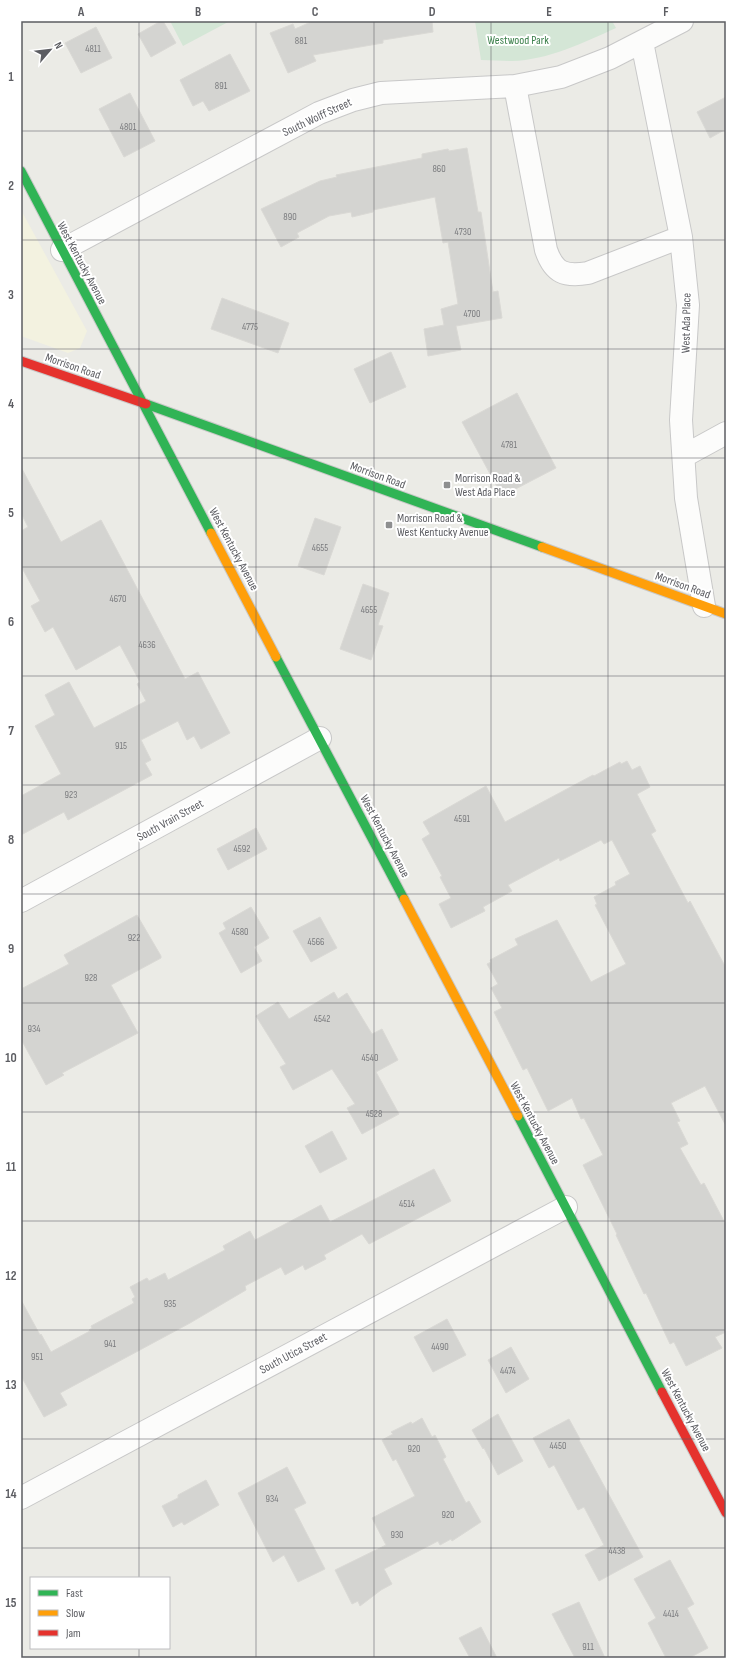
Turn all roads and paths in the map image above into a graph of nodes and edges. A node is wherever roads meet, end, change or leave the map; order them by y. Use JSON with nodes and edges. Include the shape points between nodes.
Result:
{"nodes":[{"id":1,"x":682,"y":21,"type":"edge"},
{"id":2,"x":642,"y":42,"type":"junction"},
{"id":3,"x":516,"y":86,"type":"junction"},
{"id":4,"x":21,"y":171,"type":"edge"},
{"id":5,"x":681,"y":237,"type":"junction"},
{"id":6,"x":62,"y":250,"type":"junction"},
{"id":7,"x":21,"y":361,"type":"edge"},
{"id":8,"x":142,"y":403,"type":"junction"},
{"id":9,"x":726,"y":433,"type":"edge"},
{"id":10,"x":684,"y":456,"type":"junction"},
{"id":11,"x":704,"y":606,"type":"junction"},
{"id":12,"x":726,"y":614,"type":"edge"},
{"id":13,"x":320,"y":738,"type":"junction"},
{"id":14,"x":21,"y":901,"type":"edge"},
{"id":15,"x":566,"y":1207,"type":"junction"},
{"id":16,"x":21,"y":1498,"type":"edge"},
{"id":17,"x":726,"y":1513,"type":"edge"}],
"edges":[{"from":1,"to":2,"type":"street","name":"South Wolff Street"},
{"from":2,"to":3,"type":"street","name":"South Wolff Street","via":[[561,77]]},
{"from":2,"to":5,"type":"street","name":"West Ada Place"},
{"from":3,"to":5,"type":"street","via":[[546,250],[555,268],[569,274],[588,273]]},
{"from":3,"to":6,"type":"street","name":"South Wolff Street","via":[[381,93],[353,100],[319,114]]},
{"from":4,"to":6,"type":"street","name":"West Kentucky Avenue"},
{"from":5,"to":10,"type":"street","name":"West Ada Place","via":[[688,305],[681,420]]},
{"from":6,"to":8,"type":"street","name":"West Kentucky Avenue"},
{"from":7,"to":8,"type":"street","name":"Morrison Road"},
{"from":8,"to":11,"type":"street","name":"Morrison Road"},
{"from":8,"to":13,"type":"street","name":"West Kentucky Avenue"},
{"from":9,"to":10,"type":"street"},
{"from":10,"to":11,"type":"street","name":"West Ada Place","via":[[686,498]]},
{"from":11,"to":12,"type":"street","name":"Morrison Road"},
{"from":13,"to":14,"type":"street","name":"South Vrain Street"},
{"from":13,"to":15,"type":"street","name":"West Kentucky Avenue"},
{"from":15,"to":16,"type":"street","name":"South Utica Street"},
{"from":15,"to":17,"type":"street","name":"West Kentucky Avenue"}]}
